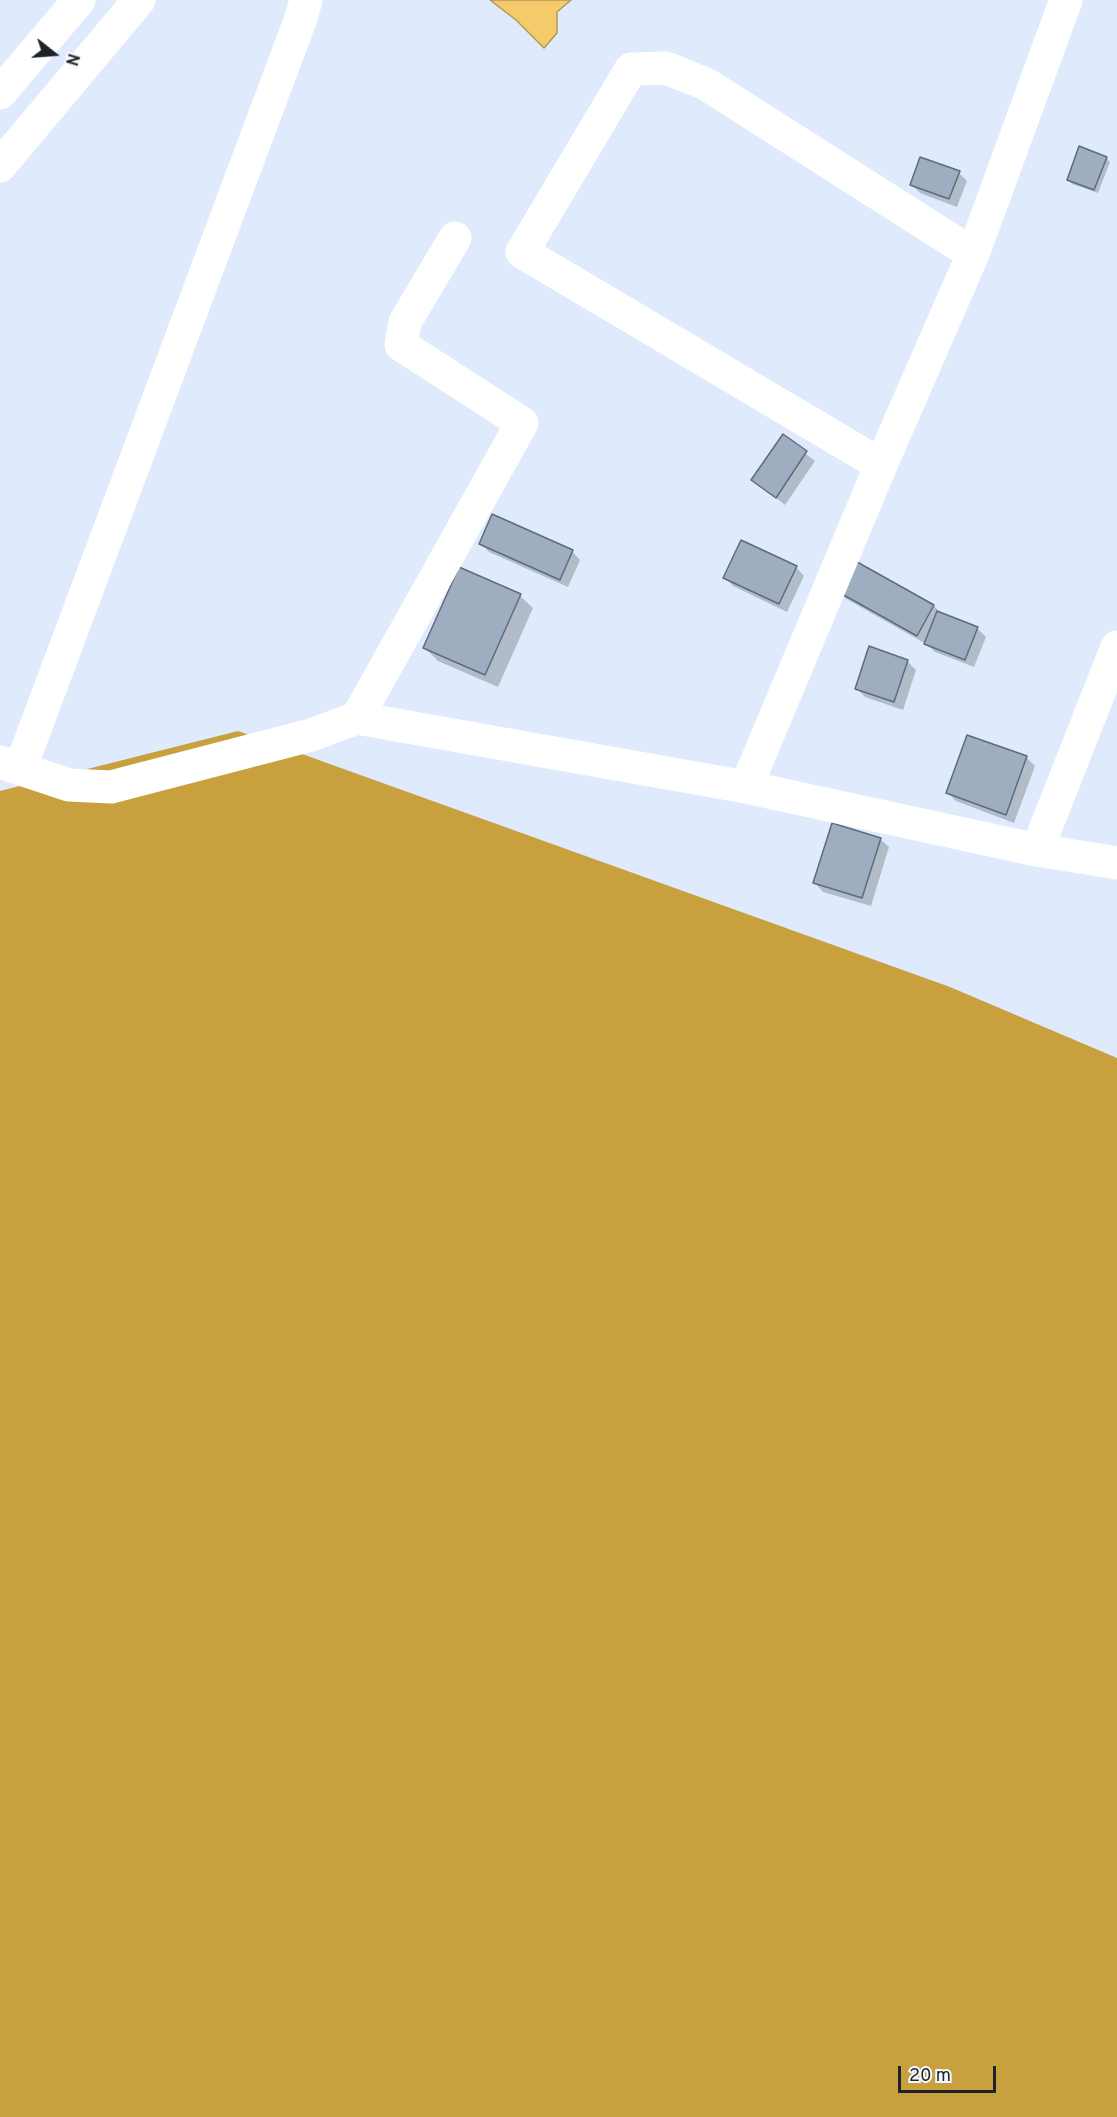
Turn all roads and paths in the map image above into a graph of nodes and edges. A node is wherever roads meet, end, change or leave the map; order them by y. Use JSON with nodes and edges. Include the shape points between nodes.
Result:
{"nodes":[{"id":1,"x":79,"y":0,"type":"edge"},
{"id":2,"x":139,"y":0,"type":"edge"},
{"id":3,"x":306,"y":0,"type":"edge"},
{"id":4,"x":1066,"y":0,"type":"edge"},
{"id":5,"x":0,"y":93,"type":"edge"},
{"id":6,"x":0,"y":165,"type":"edge"},
{"id":7,"x":455,"y":238,"type":"dead end"},
{"id":8,"x":973,"y":255,"type":"junction"},
{"id":9,"x":881,"y":465,"type":"junction"},
{"id":10,"x":1117,"y":646,"type":"edge"},
{"id":11,"x":357,"y":718,"type":"junction"},
{"id":12,"x":10,"y":766,"type":"edge"},
{"id":13,"x":746,"y":788,"type":"junction"},
{"id":14,"x":1037,"y":850,"type":"junction"},
{"id":15,"x":1117,"y":863,"type":"edge"}],
"edges":[{"from":1,"to":5,"type":"street"},
{"from":2,"to":6,"type":"street"},
{"from":3,"to":12,"type":"street"},
{"from":4,"to":8,"type":"street"},
{"from":7,"to":11,"type":"street","via":[[405,322],[401,345],[522,423]]},
{"from":8,"to":9,"type":"street"},
{"from":8,"to":9,"type":"street","via":[[706,84],[666,69],[631,69],[522,252]]},
{"from":9,"to":13,"type":"street"},
{"from":10,"to":14,"type":"street"},
{"from":11,"to":12,"type":"street","via":[[311,735],[111,787],[69,785]]},
{"from":11,"to":13,"type":"street"},
{"from":13,"to":14,"type":"street"},
{"from":14,"to":15,"type":"street"}]}
